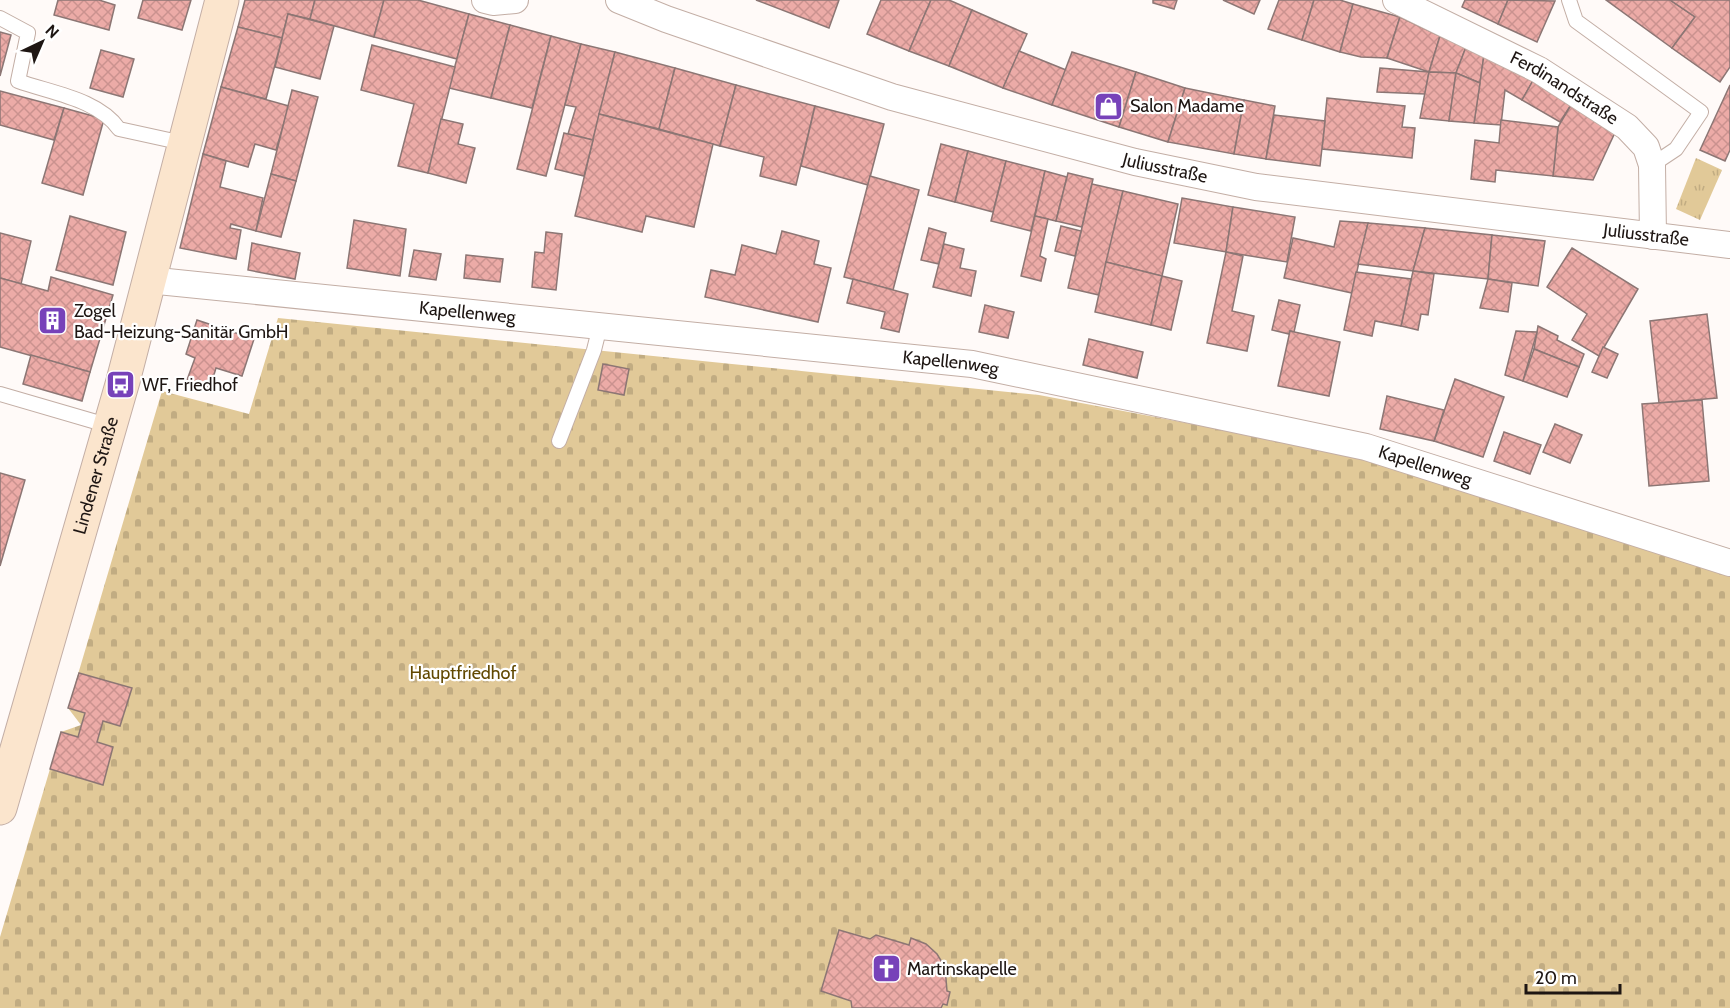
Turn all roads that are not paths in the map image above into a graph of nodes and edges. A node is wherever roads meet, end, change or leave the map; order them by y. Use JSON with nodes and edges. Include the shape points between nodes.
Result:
{"nodes":[{"id":1,"x":222,"y":0,"type":"edge"},
{"id":2,"x":485,"y":0,"type":"edge"},
{"id":3,"x":515,"y":0,"type":"edge"},
{"id":4,"x":620,"y":0,"type":"edge"},
{"id":5,"x":1396,"y":0,"type":"edge"},
{"id":6,"x":1569,"y":0,"type":"edge"},
{"id":7,"x":0,"y":18,"type":"edge"},
{"id":8,"x":183,"y":143,"type":"junction"},
{"id":9,"x":1652,"y":165,"type":"junction"},
{"id":10,"x":1653,"y":236,"type":"junction"},
{"id":11,"x":1730,"y":245,"type":"edge"},
{"id":12,"x":148,"y":280,"type":"junction"},
{"id":13,"x":600,"y":326,"type":"junction"},
{"id":14,"x":0,"y":394,"type":"edge"},
{"id":15,"x":110,"y":426,"type":"junction"},
{"id":16,"x":559,"y":441,"type":"dead end"},
{"id":17,"x":1730,"y":563,"type":"edge"},
{"id":18,"x":0,"y":806,"type":"edge"}],
"edges":[{"from":1,"to":8,"type":"main road","name":"Lindener Straße"},
{"from":2,"to":3,"type":"street"},
{"from":4,"to":10,"type":"street","name":"Juliusstraße","via":[[892,97],[1135,162],[1256,187]]},
{"from":5,"to":9,"type":"street","name":"Ferdinandstraße","via":[[1549,76],[1627,127],[1646,147]]},
{"from":6,"to":9,"type":"lane","via":[[1576,21],[1701,112],[1676,149]]},
{"from":7,"to":8,"type":"lane","via":[[28,33],[18,81],[96,108],[111,117],[119,129]]},
{"from":8,"to":12,"type":"main road","name":"Lindener Straße"},
{"from":9,"to":10,"type":"street","name":"Ferdinandstraße"},
{"from":10,"to":11,"type":"street","name":"Juliusstraße"},
{"from":12,"to":13,"type":"street","name":"Kapellenweg"},
{"from":12,"to":15,"type":"main road","name":"Lindener Straße"},
{"from":13,"to":16,"type":"lane"},
{"from":13,"to":17,"type":"street","name":"Kapellenweg","via":[[972,364],[1054,380],[1366,447]]},
{"from":14,"to":15,"type":"lane"},
{"from":15,"to":18,"type":"main road","name":"Lindener Straße"}]}
